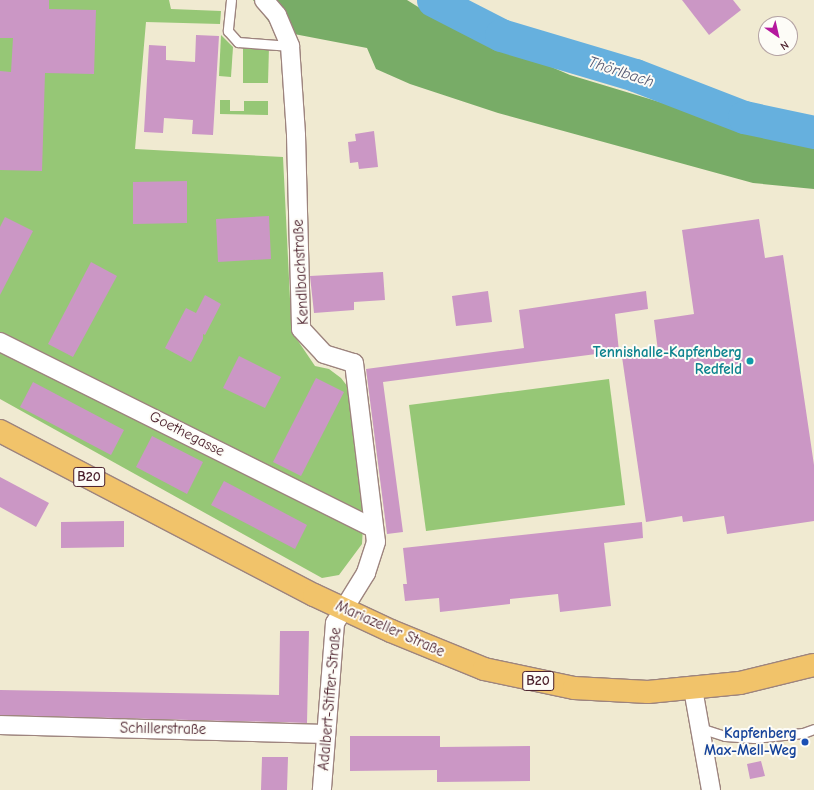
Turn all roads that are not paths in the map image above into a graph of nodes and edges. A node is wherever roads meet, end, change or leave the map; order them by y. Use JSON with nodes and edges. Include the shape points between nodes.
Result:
{"nodes":[{"id":1,"x":231,"y":0,"type":"edge"},
{"id":2,"x":264,"y":0,"type":"edge"},
{"id":3,"x":290,"y":46,"type":"junction"},
{"id":4,"x":0,"y":342,"type":"edge"},
{"id":5,"x":0,"y":431,"type":"edge"},
{"id":6,"x":373,"y":528,"type":"junction"},
{"id":7,"x":344,"y":609,"type":"junction"},
{"id":8,"x":814,"y":665,"type":"edge"},
{"id":9,"x":693,"y":689,"type":"junction"},
{"id":10,"x":0,"y":725,"type":"edge"},
{"id":11,"x":700,"y":728,"type":"junction"},
{"id":12,"x":814,"y":729,"type":"edge"},
{"id":13,"x":326,"y":734,"type":"junction"},
{"id":14,"x":322,"y":790,"type":"edge"},
{"id":15,"x":711,"y":790,"type":"edge"}],
"edges":[{"from":1,"to":3,"type":"lane","via":[[228,31],[238,42]]},
{"from":2,"to":3,"type":"street","name":"Kendlbachstraße","via":[[277,15]]},
{"from":3,"to":6,"type":"street","name":"Kendlbachstraße","via":[[296,135],[301,329],[324,354],[354,363]]},
{"from":4,"to":6,"type":"street","name":"Goethegasse"},
{"from":5,"to":7,"type":"main road","name":"Mariazeller Straße","number":"B20"},
{"from":6,"to":7,"type":"street","name":"Kendlbachstraße","via":[[376,542],[374,552],[366,573]]},
{"from":7,"to":9,"type":"main road","name":"Mariazeller Straße","number":"B20","via":[[453,657],[520,678],[607,691]]},
{"from":7,"to":13,"type":"street","name":"Adalbert-Stifter-Straße","via":[[335,623]]},
{"from":8,"to":9,"type":"main road","name":"Mariazeller Straße","number":"B20","via":[[740,683]]},
{"from":9,"to":11,"type":"street"},
{"from":10,"to":13,"type":"street","name":"Schillerstraße"},
{"from":11,"to":12,"type":"lane","via":[[725,736],[754,738],[803,733]]},
{"from":11,"to":15,"type":"street"},
{"from":13,"to":14,"type":"street","name":"Adalbert-Stifter-Straße"}]}
